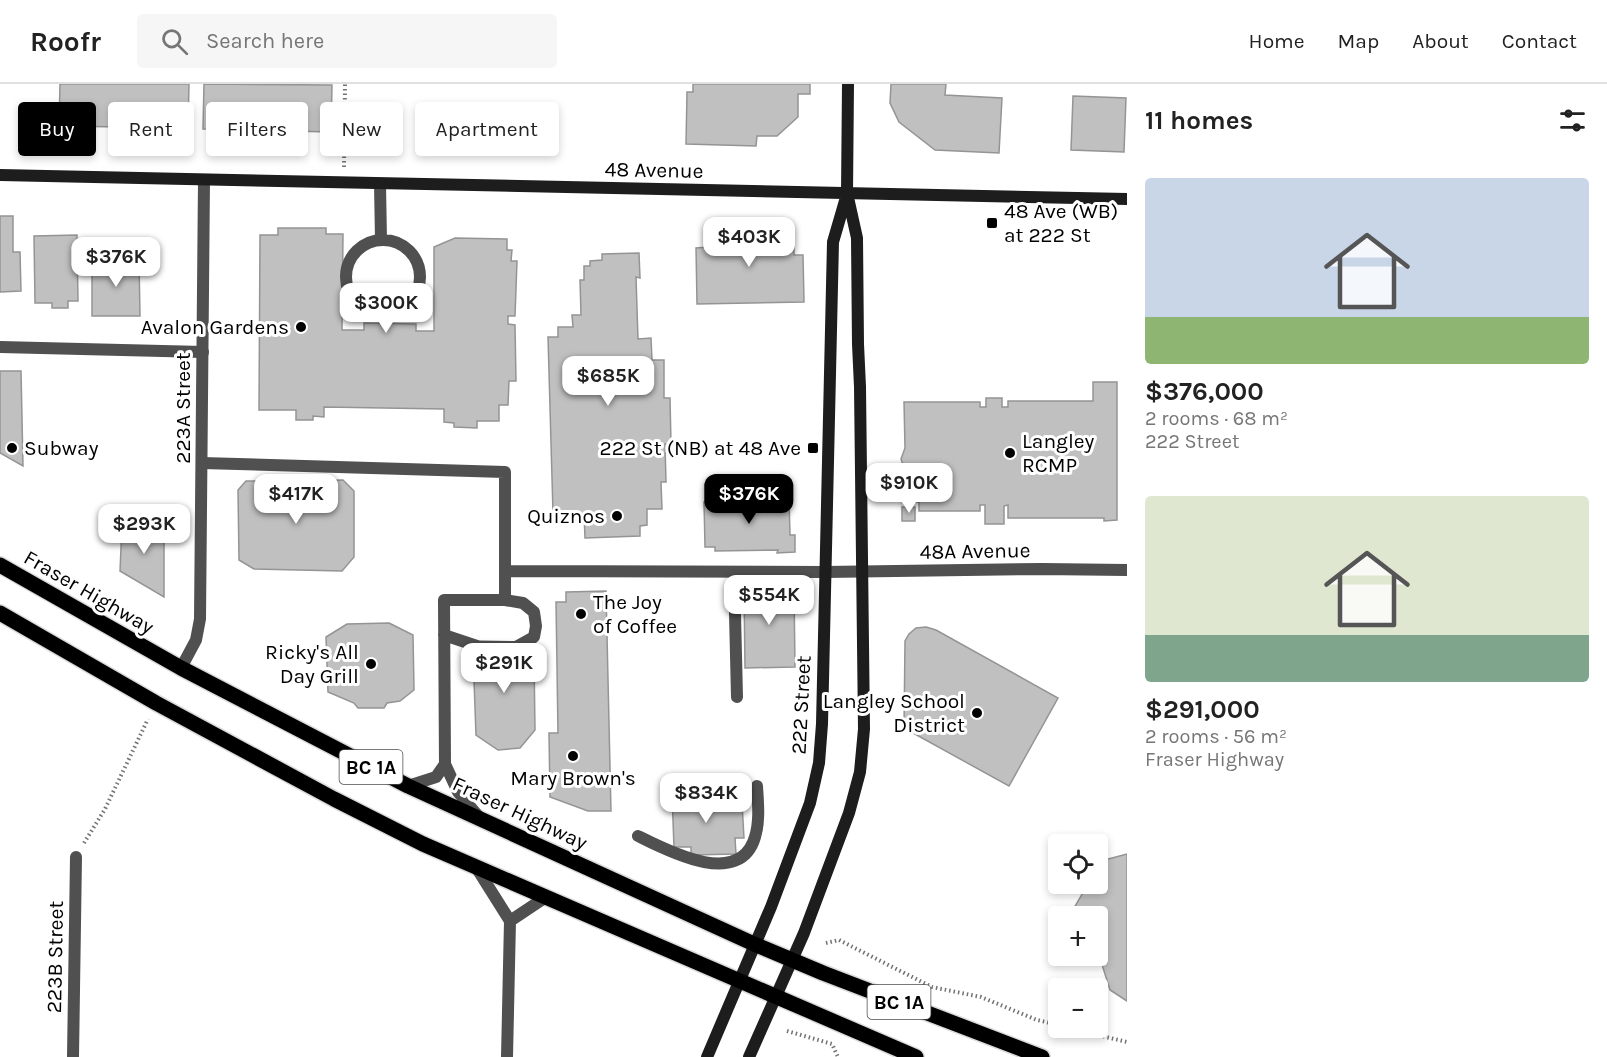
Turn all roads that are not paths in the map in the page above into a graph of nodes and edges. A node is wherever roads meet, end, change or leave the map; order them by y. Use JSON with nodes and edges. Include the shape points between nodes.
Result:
{"nodes":[{"id":1,"x":848,"y":84,"type":"edge"},
{"id":2,"x":0,"y":175,"type":"edge"},
{"id":3,"x":204,"y":180,"type":"junction"},
{"id":4,"x":380,"y":184,"type":"junction"},
{"id":5,"x":847,"y":193,"type":"junction"},
{"id":6,"x":1127,"y":199,"type":"edge"},
{"id":7,"x":381,"y":240,"type":"junction"},
{"id":8,"x":0,"y":347,"type":"edge"},
{"id":9,"x":203,"y":352,"type":"junction"},
{"id":10,"x":202,"y":463,"type":"junction"},
{"id":11,"x":0,"y":565,"type":"edge"},
{"id":12,"x":1127,"y":570,"type":"edge"},
{"id":13,"x":506,"y":571,"type":"junction"},
{"id":14,"x":734,"y":572,"type":"junction"},
{"id":15,"x":825,"y":572,"type":"junction"},
{"id":16,"x":863,"y":573,"type":"junction"},
{"id":17,"x":506,"y":600,"type":"junction"},
{"id":18,"x":0,"y":614,"type":"edge"},
{"id":19,"x":444,"y":635,"type":"junction"},
{"id":20,"x":181,"y":669,"type":"junction"},
{"id":21,"x":737,"y":697,"type":"dead end"},
{"id":22,"x":445,"y":764,"type":"junction"},
{"id":23,"x":408,"y":786,"type":"junction"},
{"id":24,"x":757,"y":786,"type":"dead end"},
{"id":25,"x":480,"y":818,"type":"junction"},
{"id":26,"x":639,"y":836,"type":"dead end"},
{"id":27,"x":76,"y":857,"type":"road end"},
{"id":28,"x":476,"y":867,"type":"junction"},
{"id":29,"x":546,"y":897,"type":"junction"},
{"id":30,"x":510,"y":921,"type":"junction"},
{"id":31,"x":754,"y":944,"type":"junction"},
{"id":32,"x":791,"y":958,"type":"junction"},
{"id":33,"x":740,"y":980,"type":"junction"},
{"id":34,"x":776,"y":996,"type":"junction"},
{"id":35,"x":73,"y":1057,"type":"edge"},
{"id":36,"x":507,"y":1057,"type":"edge"},
{"id":37,"x":707,"y":1057,"type":"edge"},
{"id":38,"x":749,"y":1057,"type":"edge"},
{"id":39,"x":916,"y":1057,"type":"edge"},
{"id":40,"x":1042,"y":1057,"type":"edge"}],
"edges":[{"from":1,"to":5,"type":"street","name":"222 Street"},
{"from":2,"to":3,"type":"street","name":"48 Avenue"},
{"from":3,"to":4,"type":"street","name":"48 Avenue"},
{"from":3,"to":9,"type":"street","name":"223A Street"},
{"from":4,"to":5,"type":"street","name":"48 Avenue"},
{"from":4,"to":7,"type":"street"},
{"from":5,"to":6,"type":"street","name":"48 Avenue"},
{"from":5,"to":15,"type":"street","name":"222 Street","via":[[832,242]]},
{"from":5,"to":16,"type":"street","name":"222 Street","via":[[857,238]]},
{"from":7,"to":7,"type":"street","via":[[393,241],[412,254],[420,275],[419,286],[406,306],[382,314],[358,304],[347,282],[347,269],[360,248]]},
{"from":8,"to":9,"type":"street"},
{"from":9,"to":10,"type":"street","name":"223A Street"},
{"from":10,"to":13,"type":"street","via":[[505,472]]},
{"from":10,"to":20,"type":"street","name":"223A Street","via":[[200,619],[196,640]]},
{"from":11,"to":20,"type":"main road","name":"Fraser Highway","number":"BC 1A"},
{"from":12,"to":16,"type":"street","name":"48A Avenue"},
{"from":13,"to":14,"type":"street","name":"48A Avenue"},
{"from":13,"to":17,"type":"street"},
{"from":14,"to":15,"type":"street","name":"48A Avenue"},
{"from":14,"to":21,"type":"street"},
{"from":15,"to":16,"type":"street","name":"48A Avenue"},
{"from":15,"to":31,"type":"street","name":"222 Street","via":[[819,763],[810,803]]},
{"from":16,"to":32,"type":"street","name":"222 Street","via":[[864,729],[860,772],[849,813]]},
{"from":17,"to":19,"type":"street","via":[[444,600]]},
{"from":17,"to":19,"type":"street","via":[[524,603],[534,612],[534,637],[516,647],[480,647]]},
{"from":18,"to":28,"type":"main road","number":"BC 1A","via":[[334,799]]},
{"from":19,"to":22,"type":"street"},
{"from":20,"to":23,"type":"main road","name":"Fraser Highway","number":"BC 1A"},
{"from":22,"to":23,"type":"street","via":[[436,777]]},
{"from":22,"to":25,"type":"street","via":[[458,792]]},
{"from":23,"to":25,"type":"main road","name":"Fraser Highway","number":"BC 1A"},
{"from":24,"to":26,"type":"street","via":[[756,837],[749,852],[735,861],[706,863]]},
{"from":25,"to":31,"type":"main road","name":"Fraser Highway","number":"BC 1A"},
{"from":27,"to":35,"type":"street","name":"223B Street"},
{"from":28,"to":29,"type":"main road","number":"BC 1A"},
{"from":28,"to":30,"type":"street"},
{"from":29,"to":30,"type":"street"},
{"from":29,"to":33,"type":"main road","number":"BC 1A"},
{"from":30,"to":36,"type":"street"},
{"from":31,"to":32,"type":"main road","name":"Fraser Highway","number":"BC 1A"},
{"from":31,"to":33,"type":"street","name":"222 Street"},
{"from":32,"to":34,"type":"street","name":"222 Street"},
{"from":32,"to":40,"type":"main road","name":"Fraser Highway","number":"BC 1A"},
{"from":33,"to":34,"type":"main road","number":"BC 1A"},
{"from":33,"to":37,"type":"street","name":"222 Street"},
{"from":34,"to":38,"type":"street","name":"222 Street"},
{"from":34,"to":39,"type":"main road","number":"BC 1A"}]}
